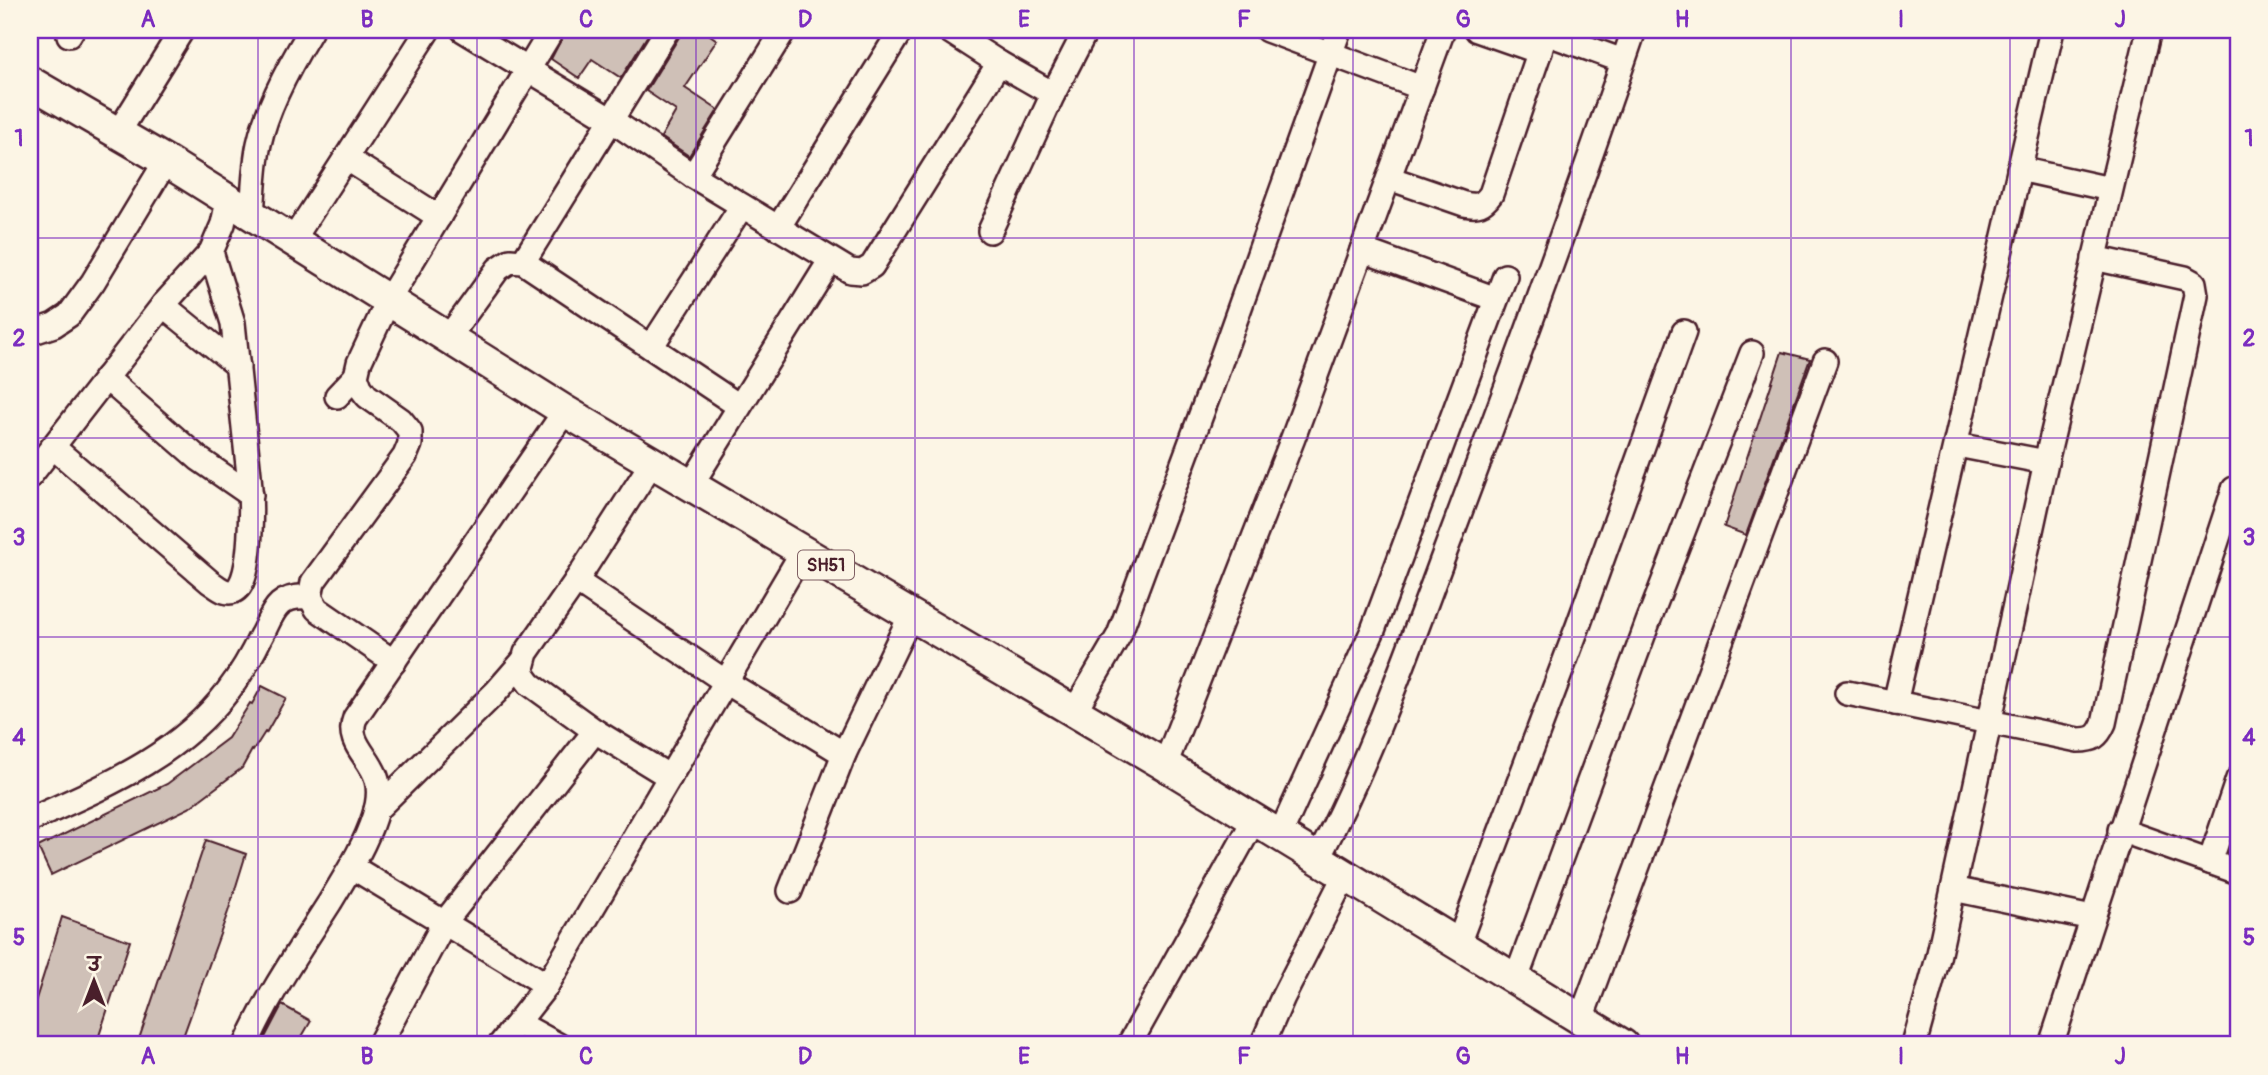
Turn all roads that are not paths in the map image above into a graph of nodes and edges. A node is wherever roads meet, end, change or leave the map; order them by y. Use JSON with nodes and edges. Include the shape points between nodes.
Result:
{"nodes":[{"id":1,"x":182,"y":30,"type":"edge"},
{"id":2,"x":311,"y":30,"type":"edge"},
{"id":3,"x":428,"y":30,"type":"edge"},
{"id":4,"x":463,"y":30,"type":"edge"},
{"id":5,"x":552,"y":30,"type":"edge"},
{"id":6,"x":667,"y":30,"type":"edge"},
{"id":7,"x":785,"y":30,"type":"edge"},
{"id":8,"x":901,"y":30,"type":"edge"},
{"id":9,"x":948,"y":30,"type":"edge"},
{"id":10,"x":1086,"y":30,"type":"edge"},
{"id":11,"x":1267,"y":30,"type":"edge"},
{"id":12,"x":1339,"y":30,"type":"edge"},
{"id":13,"x":1443,"y":30,"type":"edge"},
{"id":14,"x":1477,"y":30,"type":"edge"},
{"id":15,"x":1634,"y":30,"type":"edge"},
{"id":16,"x":2052,"y":30,"type":"edge"},
{"id":17,"x":2149,"y":30,"type":"edge"},
{"id":18,"x":978,"y":38,"type":"edge"},
{"id":19,"x":1544,"y":38,"type":"edge"},
{"id":20,"x":1331,"y":54,"type":"junction"},
{"id":21,"x":1623,"y":61,"type":"junction"},
{"id":22,"x":999,"y":64,"type":"junction"},
{"id":23,"x":528,"y":68,"type":"junction"},
{"id":24,"x":30,"y":82,"type":"edge"},
{"id":25,"x":1422,"y":88,"type":"junction"},
{"id":26,"x":1054,"y":94,"type":"junction"},
{"id":27,"x":610,"y":119,"type":"junction"},
{"id":28,"x":118,"y":133,"type":"junction"},
{"id":29,"x":346,"y":158,"type":"junction"},
{"id":30,"x":166,"y":161,"type":"junction"},
{"id":31,"x":2019,"y":169,"type":"junction"},
{"id":32,"x":693,"y":176,"type":"junction"},
{"id":33,"x":1389,"y":178,"type":"junction"},
{"id":34,"x":2110,"y":189,"type":"junction"},
{"id":35,"x":742,"y":206,"type":"junction"},
{"id":36,"x":240,"y":208,"type":"junction"},
{"id":37,"x":439,"y":217,"type":"junction"},
{"id":38,"x":778,"y":228,"type":"junction"},
{"id":39,"x":990,"y":231,"type":"dead end"},
{"id":40,"x":293,"y":240,"type":"junction"},
{"id":41,"x":1362,"y":250,"type":"junction"},
{"id":42,"x":211,"y":252,"type":"junction"},
{"id":43,"x":2094,"y":258,"type":"junction"},
{"id":44,"x":830,"y":261,"type":"junction"},
{"id":45,"x":523,"y":262,"type":"junction"},
{"id":46,"x":1505,"y":276,"type":"dead end"},
{"id":47,"x":389,"y":299,"type":"junction"},
{"id":48,"x":163,"y":305,"type":"junction"},
{"id":49,"x":1493,"y":309,"type":"junction"},
{"id":50,"x":1684,"y":332,"type":"dead end"},
{"id":51,"x":30,"y":334,"type":"edge"},
{"id":52,"x":448,"y":338,"type":"junction"},
{"id":53,"x":651,"y":347,"type":"junction"},
{"id":54,"x":1752,"y":353,"type":"dead end"},
{"id":55,"x":1825,"y":362,"type":"dead end"},
{"id":56,"x":238,"y":366,"type":"junction"},
{"id":57,"x":356,"y":376,"type":"junction"},
{"id":58,"x":106,"y":378,"type":"junction"},
{"id":59,"x":337,"y":397,"type":"dead end"},
{"id":60,"x":739,"y":406,"type":"junction"},
{"id":61,"x":565,"y":411,"type":"junction"},
{"id":62,"x":1957,"y":445,"type":"junction"},
{"id":63,"x":52,"y":447,"type":"junction"},
{"id":64,"x":653,"y":461,"type":"junction"},
{"id":65,"x":2046,"y":462,"type":"junction"},
{"id":66,"x":30,"y":476,"type":"edge"},
{"id":67,"x":691,"y":485,"type":"junction"},
{"id":68,"x":2234,"y":489,"type":"dead end"},
{"id":69,"x":251,"y":495,"type":"junction"},
{"id":70,"x":803,"y":551,"type":"junction"},
{"id":71,"x":576,"y":581,"type":"junction"},
{"id":72,"x":310,"y":597,"type":"junction"},
{"id":73,"x":911,"y":615,"type":"junction"},
{"id":74,"x":523,"y":661,"type":"junction"},
{"id":75,"x":394,"y":662,"type":"junction"},
{"id":76,"x":726,"y":682,"type":"junction"},
{"id":77,"x":1847,"y":693,"type":"dead end"},
{"id":78,"x":1895,"y":703,"type":"junction"},
{"id":79,"x":1074,"y":712,"type":"junction"},
{"id":80,"x":1988,"y":723,"type":"junction"},
{"id":81,"x":595,"y":731,"type":"junction"},
{"id":82,"x":844,"y":754,"type":"junction"},
{"id":83,"x":1165,"y":765,"type":"junction"},
{"id":84,"x":670,"y":777,"type":"junction"},
{"id":85,"x":2238,"y":779,"type":"edge"},
{"id":86,"x":376,"y":810,"type":"junction"},
{"id":87,"x":30,"y":820,"type":"edge"},
{"id":88,"x":1254,"y":820,"type":"junction"},
{"id":89,"x":2120,"y":830,"type":"junction"},
{"id":90,"x":1280,"y":835,"type":"junction"},
{"id":91,"x":1318,"y":859,"type":"junction"},
{"id":92,"x":2210,"y":862,"type":"junction"},
{"id":93,"x":352,"y":867,"type":"junction"},
{"id":94,"x":2238,"y":872,"type":"edge"},
{"id":95,"x":1345,"y":875,"type":"junction"},
{"id":96,"x":1952,"y":889,"type":"junction"},
{"id":97,"x":790,"y":891,"type":"dead end"},
{"id":98,"x":2092,"y":918,"type":"junction"},
{"id":99,"x":444,"y":923,"type":"junction"},
{"id":100,"x":1458,"y":944,"type":"junction"},
{"id":101,"x":1516,"y":979,"type":"junction"},
{"id":102,"x":547,"y":985,"type":"junction"},
{"id":103,"x":1581,"y":1020,"type":"junction"},
{"id":104,"x":518,"y":1023,"type":"junction"},
{"id":105,"x":246,"y":1045,"type":"edge"},
{"id":106,"x":379,"y":1045,"type":"edge"},
{"id":107,"x":500,"y":1045,"type":"edge"},
{"id":108,"x":558,"y":1045,"type":"edge"},
{"id":109,"x":1129,"y":1045,"type":"edge"},
{"id":110,"x":1262,"y":1045,"type":"edge"},
{"id":111,"x":1623,"y":1045,"type":"edge"},
{"id":112,"x":1914,"y":1045,"type":"edge"},
{"id":113,"x":2051,"y":1045,"type":"edge"}],
"edges":[{"from":1,"to":28,"type":"street"},
{"from":2,"to":36,"type":"street","via":[[288,67]]},
{"from":3,"to":29,"type":"street"},
{"from":4,"to":23,"type":"street"},
{"from":5,"to":23,"type":"street"},
{"from":6,"to":27,"type":"street"},
{"from":7,"to":32,"type":"street"},
{"from":8,"to":38,"type":"street"},
{"from":9,"to":18,"type":"street"},
{"from":10,"to":26,"type":"street"},
{"from":11,"to":20,"type":"street"},
{"from":12,"to":20,"type":"street"},
{"from":13,"to":25,"type":"street"},
{"from":14,"to":19,"type":"street"},
{"from":15,"to":21,"type":"street"},
{"from":16,"to":31,"type":"street"},
{"from":17,"to":34,"type":"street"},
{"from":18,"to":22,"type":"street"},
{"from":19,"to":21,"type":"street"},
{"from":19,"to":33,"type":"street","via":[[1485,203],[1464,204]]},
{"from":20,"to":25,"type":"street"},
{"from":20,"to":79,"type":"street","via":[[1119,635]]},
{"from":21,"to":91,"type":"street","via":[[1418,622],[1348,799]]},
{"from":22,"to":26,"type":"street"},
{"from":22,"to":44,"type":"street","via":[[872,266],[862,272],[850,271]]},
{"from":23,"to":27,"type":"street"},
{"from":23,"to":37,"type":"street"},
{"from":24,"to":28,"type":"main road","number":"SH51"},
{"from":25,"to":33,"type":"street"},
{"from":26,"to":39,"type":"street"},
{"from":27,"to":32,"type":"street"},
{"from":27,"to":45,"type":"street"},
{"from":28,"to":30,"type":"main road","number":"SH51"},
{"from":29,"to":37,"type":"street"},
{"from":29,"to":40,"type":"street"},
{"from":30,"to":36,"type":"main road","number":"SH51"},
{"from":30,"to":51,"type":"street","via":[[69,315]]},
{"from":31,"to":34,"type":"street"},
{"from":31,"to":62,"type":"street"},
{"from":32,"to":35,"type":"street"},
{"from":33,"to":41,"type":"street"},
{"from":34,"to":43,"type":"street"},
{"from":35,"to":38,"type":"street"},
{"from":35,"to":53,"type":"street"},
{"from":36,"to":40,"type":"main road","number":"SH51"},
{"from":36,"to":42,"type":"street"},
{"from":37,"to":47,"type":"street"},
{"from":38,"to":44,"type":"street"},
{"from":40,"to":47,"type":"main road","number":"SH51"},
{"from":41,"to":49,"type":"street","via":[[1461,286]]},
{"from":41,"to":83,"type":"street"},
{"from":42,"to":48,"type":"street"},
{"from":42,"to":56,"type":"street","via":[[233,323]]},
{"from":43,"to":65,"type":"street"},
{"from":43,"to":80,"type":"street","via":[[2185,278],[2194,283],[2196,295],[2105,723],[2100,734],[2078,740]]},
{"from":44,"to":60,"type":"street"},
{"from":45,"to":52,"type":"street","via":[[510,261],[498,269]]},
{"from":45,"to":53,"type":"street"},
{"from":46,"to":49,"type":"street"},
{"from":47,"to":52,"type":"main road","number":"SH51"},
{"from":47,"to":57,"type":"street"},
{"from":48,"to":56,"type":"street"},
{"from":48,"to":58,"type":"street"},
{"from":49,"to":90,"type":"street","via":[[1373,631]]},
{"from":50,"to":100,"type":"street"},
{"from":52,"to":61,"type":"main road","number":"SH51"},
{"from":53,"to":60,"type":"street"},
{"from":54,"to":101,"type":"street"},
{"from":55,"to":103,"type":"street"},
{"from":56,"to":69,"type":"street"},
{"from":57,"to":59,"type":"street"},
{"from":57,"to":72,"type":"street","via":[[367,397],[401,420],[410,432],[410,444],[313,582]]},
{"from":58,"to":63,"type":"street"},
{"from":58,"to":69,"type":"street","via":[[199,459]]},
{"from":60,"to":67,"type":"street"},
{"from":61,"to":64,"type":"main road","number":"SH51"},
{"from":61,"to":75,"type":"street"},
{"from":62,"to":65,"type":"street"},
{"from":62,"to":78,"type":"street"},
{"from":63,"to":66,"type":"street"},
{"from":63,"to":69,"type":"street","via":[[224,592],[241,587],[246,575]]},
{"from":64,"to":67,"type":"main road","number":"SH51"},
{"from":64,"to":71,"type":"street"},
{"from":65,"to":80,"type":"street"},
{"from":67,"to":70,"type":"main road","number":"SH51"},
{"from":68,"to":89,"type":"street"},
{"from":70,"to":73,"type":"main road","number":"SH51"},
{"from":70,"to":76,"type":"street"},
{"from":71,"to":74,"type":"street"},
{"from":71,"to":76,"type":"street"},
{"from":72,"to":75,"type":"street","via":[[317,609]]},
{"from":72,"to":87,"type":"street","via":[[294,598],[277,608],[229,691],[181,739],[117,781]]},
{"from":73,"to":79,"type":"main road","number":"SH51"},
{"from":73,"to":82,"type":"street"},
{"from":74,"to":81,"type":"street","via":[[530,684]]},
{"from":74,"to":86,"type":"street"},
{"from":75,"to":86,"type":"street","via":[[352,725],[354,740],[377,777]]},
{"from":76,"to":82,"type":"street"},
{"from":76,"to":84,"type":"street"},
{"from":77,"to":78,"type":"street"},
{"from":78,"to":80,"type":"street"},
{"from":79,"to":83,"type":"main road","number":"SH51"},
{"from":80,"to":96,"type":"street"},
{"from":81,"to":84,"type":"street"},
{"from":81,"to":99,"type":"street"},
{"from":82,"to":97,"type":"street"},
{"from":83,"to":88,"type":"main road","number":"SH51"},
{"from":84,"to":102,"type":"street"},
{"from":85,"to":92,"type":"street"},
{"from":86,"to":93,"type":"street"},
{"from":88,"to":90,"type":"main road","number":"SH51"},
{"from":88,"to":109,"type":"street"},
{"from":89,"to":92,"type":"street"},
{"from":89,"to":98,"type":"street"},
{"from":90,"to":91,"type":"main road","number":"SH51"},
{"from":91,"to":95,"type":"main road","number":"SH51"},
{"from":92,"to":94,"type":"street"},
{"from":93,"to":99,"type":"street"},
{"from":93,"to":105,"type":"street"},
{"from":95,"to":100,"type":"main road","number":"SH51"},
{"from":95,"to":110,"type":"street"},
{"from":96,"to":98,"type":"street"},
{"from":96,"to":112,"type":"street"},
{"from":98,"to":113,"type":"street"},
{"from":99,"to":102,"type":"street"},
{"from":99,"to":106,"type":"street"},
{"from":100,"to":101,"type":"main road","number":"SH51"},
{"from":101,"to":103,"type":"main road","number":"SH51"},
{"from":102,"to":104,"type":"street"},
{"from":103,"to":111,"type":"main road","number":"SH51"},
{"from":104,"to":107,"type":"street"},
{"from":104,"to":108,"type":"street"}]}
